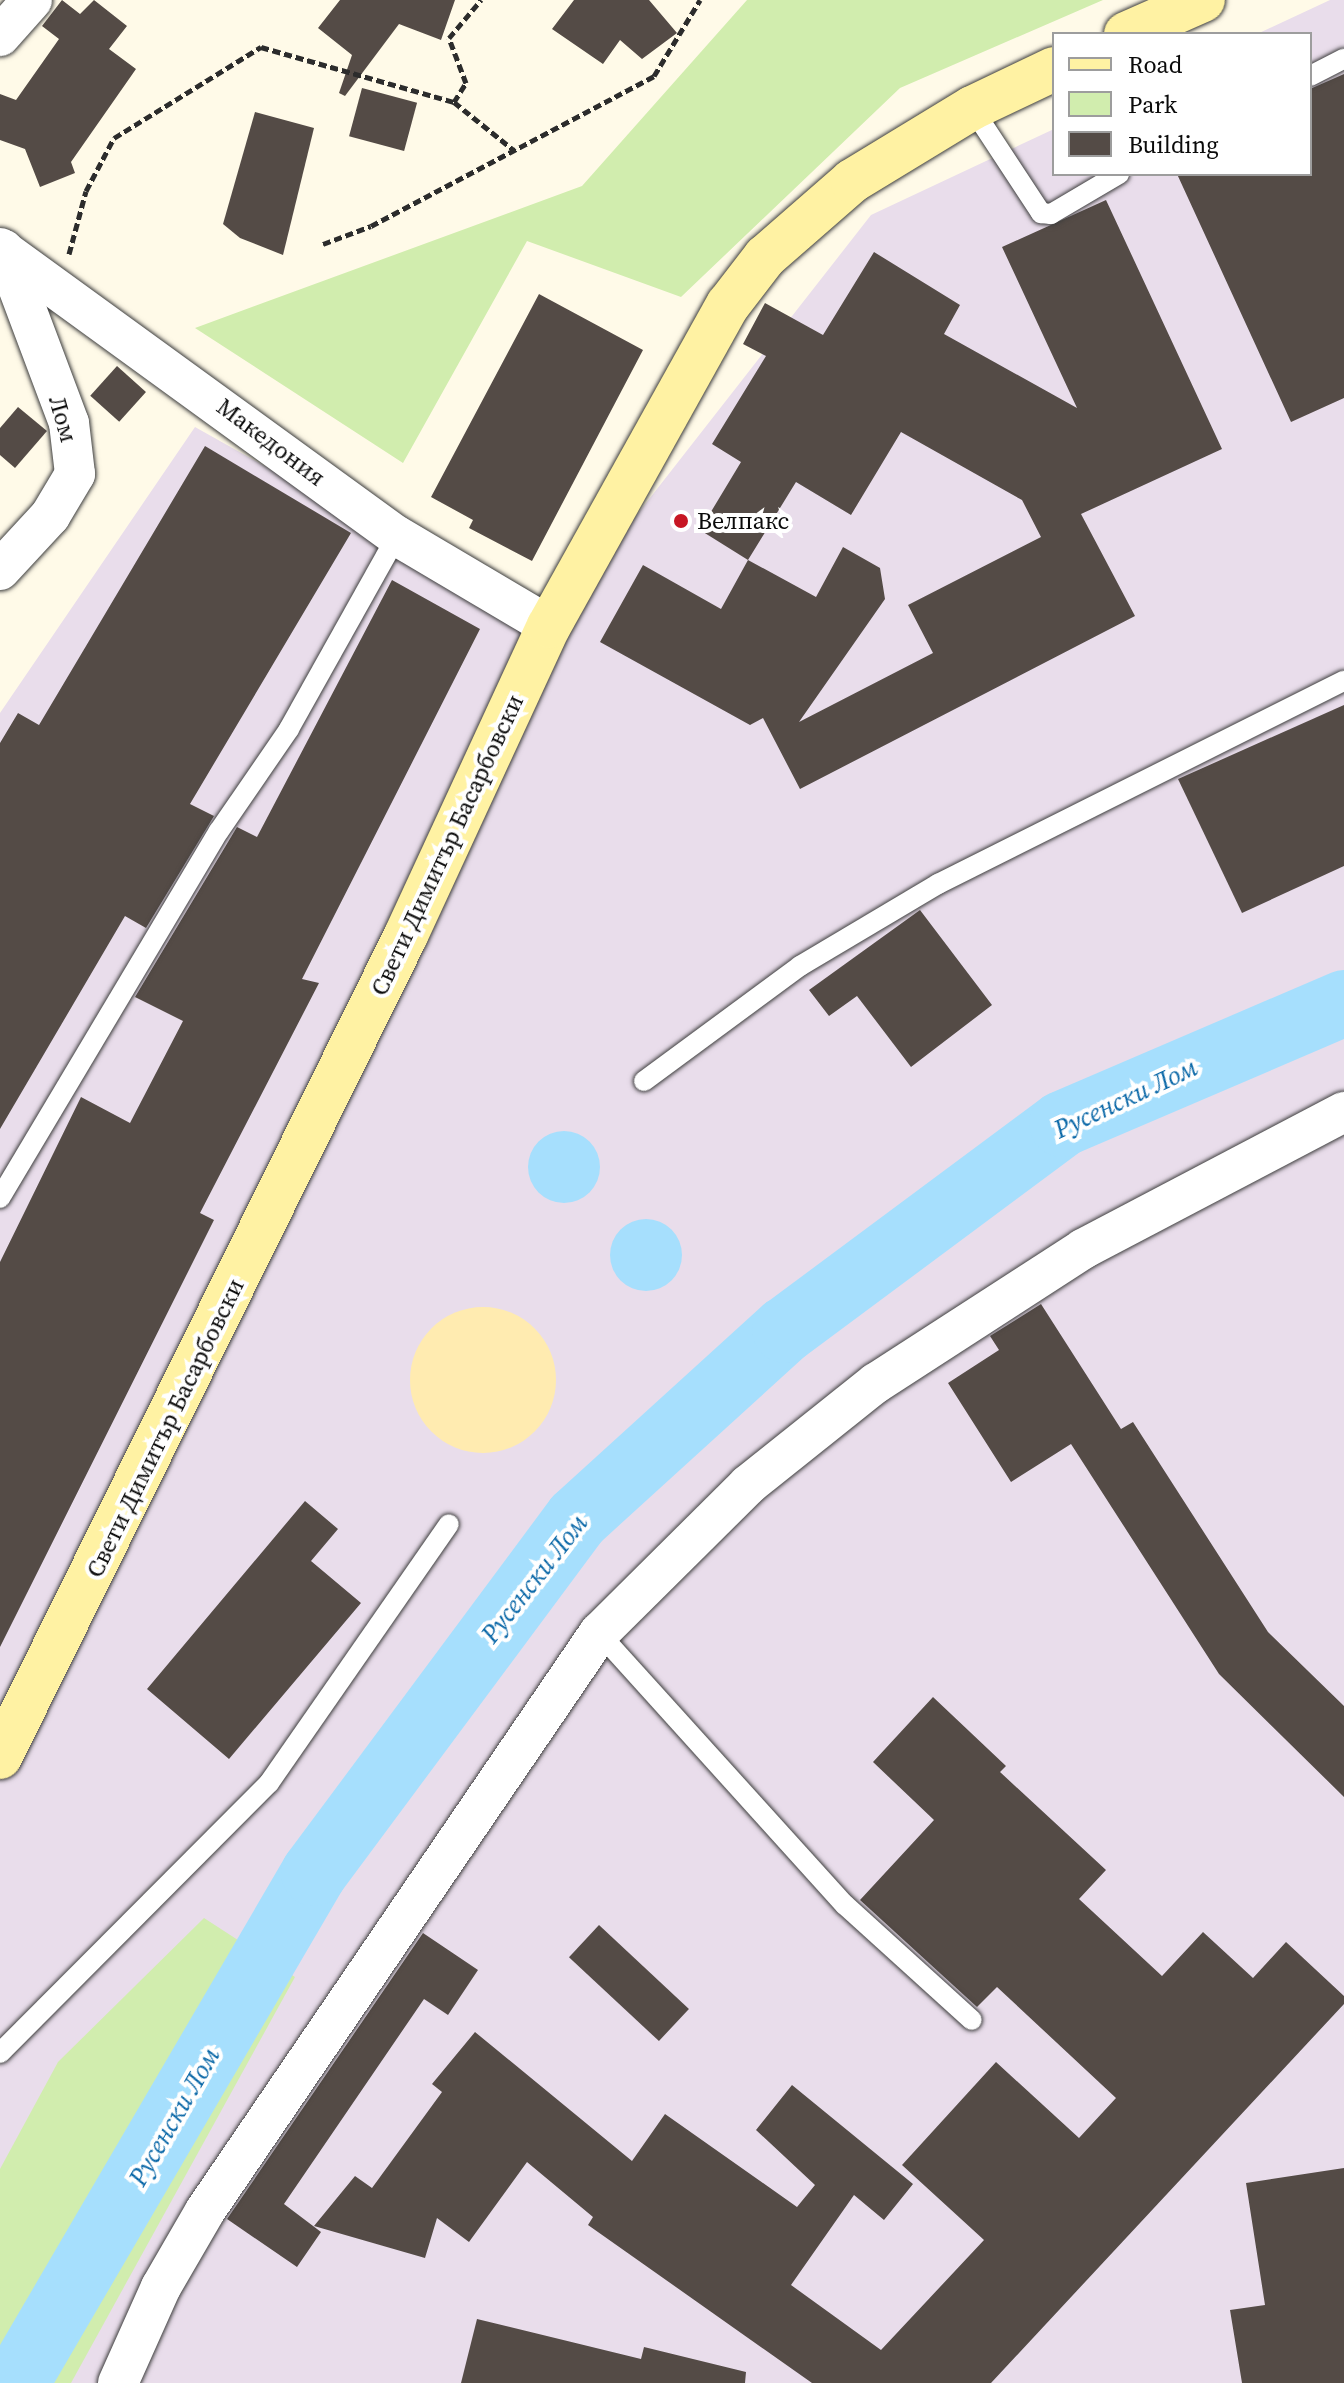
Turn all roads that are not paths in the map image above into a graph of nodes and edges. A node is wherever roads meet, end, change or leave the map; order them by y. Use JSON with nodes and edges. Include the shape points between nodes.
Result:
{"nodes":[{"id":1,"x":32,"y":0,"type":"edge"},
{"id":2,"x":1203,"y":0,"type":"edge"},
{"id":3,"x":1131,"y":32,"type":"edge"},
{"id":4,"x":0,"y":36,"type":"edge"},
{"id":5,"x":1344,"y":59,"type":"edge"},
{"id":6,"x":1052,"y":70,"type":"edge"},
{"id":7,"x":1312,"y":75,"type":"edge"},
{"id":8,"x":972,"y":108,"type":"junction"},
{"id":9,"x":1116,"y":176,"type":"edge"},
{"id":10,"x":2,"y":249,"type":"edge"},
{"id":11,"x":397,"y":536,"type":"junction"},
{"id":12,"x":0,"y":570,"type":"edge"},
{"id":13,"x":549,"y":626,"type":"junction"},
{"id":14,"x":1344,"y":681,"type":"edge"},
{"id":15,"x":644,"y":1081,"type":"dead end"},
{"id":16,"x":1344,"y":1112,"type":"edge"},
{"id":17,"x":0,"y":1198,"type":"edge"},
{"id":18,"x":449,"y":1524,"type":"dead end"},
{"id":19,"x":599,"y":1633,"type":"junction"},
{"id":20,"x":0,"y":1757,"type":"edge"},
{"id":21,"x":972,"y":2020,"type":"dead end"},
{"id":22,"x":0,"y":2053,"type":"edge"},
{"id":23,"x":118,"y":2383,"type":"edge"}],
"edges":[{"from":1,"to":4,"type":"street"},
{"from":2,"to":3,"type":"street"},
{"from":5,"to":7,"type":"lane"},
{"from":6,"to":8,"type":"street","name":"Свети Димитър Басарбовски"},
{"from":8,"to":9,"type":"lane","via":[[1041,213],[1051,214]]},
{"from":8,"to":13,"type":"street","name":"Свети Димитър Басарбовски","via":[[852,181],[765,257],[728,305]]},
{"from":10,"to":11,"type":"street","name":"Македония","via":[[60,285]]},
{"from":10,"to":12,"type":"street","name":"Лом","via":[[69,423],[75,474],[50,516]]},
{"from":11,"to":13,"type":"street","name":"Македония"},
{"from":11,"to":17,"type":"lane","via":[[289,729],[219,831]]},
{"from":13,"to":20,"type":"street","name":"Свети Димитър Басарбовски","via":[[406,935]]},
{"from":14,"to":15,"type":"lane","via":[[938,884],[800,966]]},
{"from":16,"to":19,"type":"street","via":[[1083,1249],[876,1383],[748,1485]]},
{"from":18,"to":22,"type":"lane","via":[[269,1783]]},
{"from":19,"to":21,"type":"lane","via":[[845,1905]]},
{"from":19,"to":23,"type":"street","via":[[205,2211],[161,2287]]}]}
